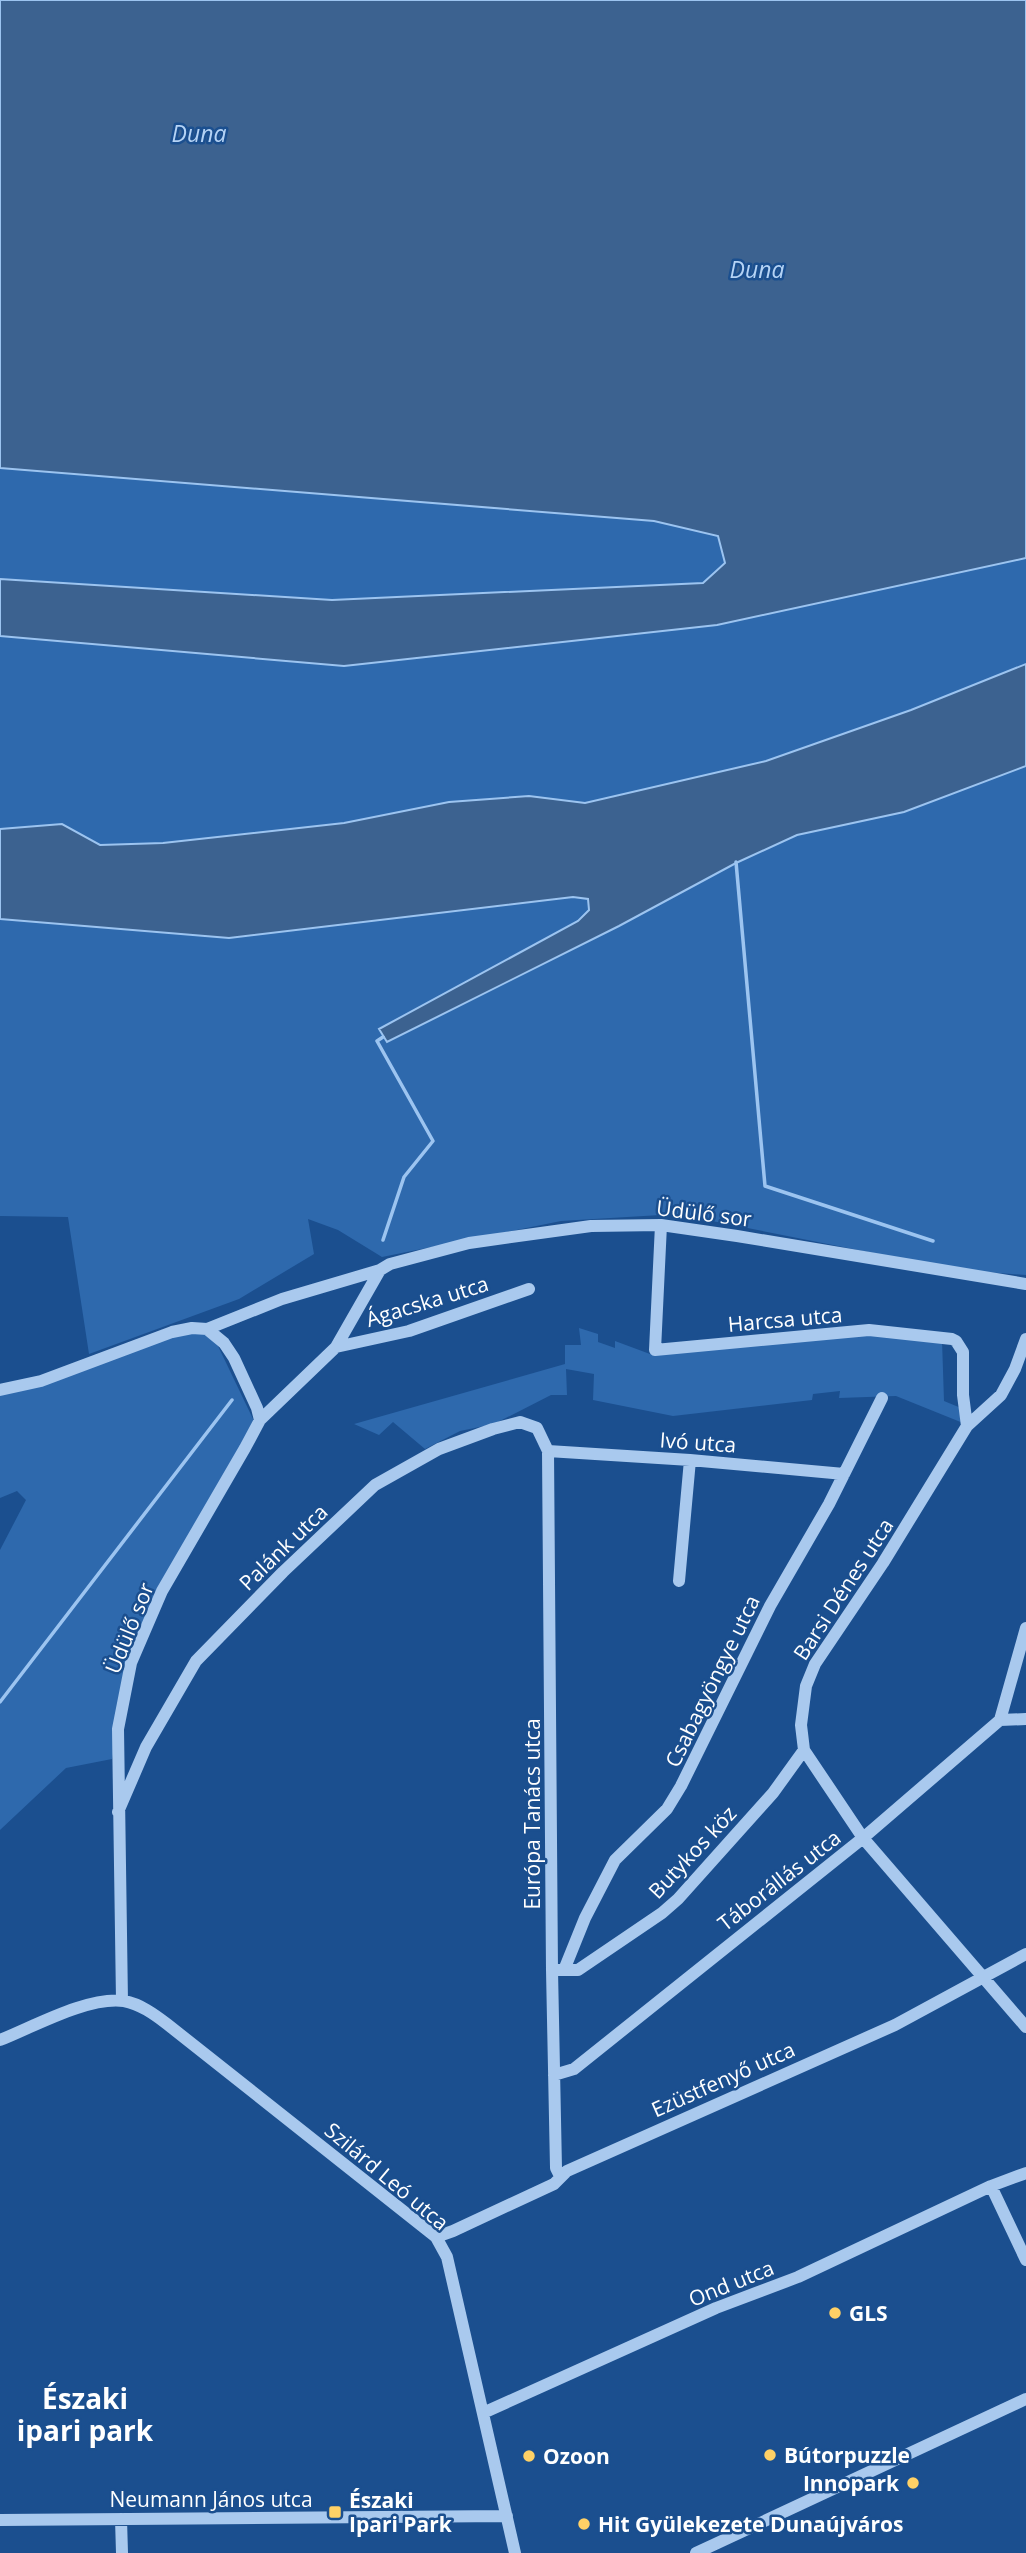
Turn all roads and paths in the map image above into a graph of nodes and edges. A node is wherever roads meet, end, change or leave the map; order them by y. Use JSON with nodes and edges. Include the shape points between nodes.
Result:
{"nodes":[{"id":1,"x":661,"y":1226,"type":"junction"},
{"id":2,"x":380,"y":1270,"type":"junction"},
{"id":3,"x":1026,"y":1284,"type":"edge"},
{"id":4,"x":529,"y":1289,"type":"dead end"},
{"id":5,"x":207,"y":1329,"type":"junction"},
{"id":6,"x":1026,"y":1339,"type":"edge"},
{"id":7,"x":336,"y":1347,"type":"junction"},
{"id":8,"x":0,"y":1390,"type":"edge"},
{"id":9,"x":882,"y":1398,"type":"dead end"},
{"id":10,"x":260,"y":1419,"type":"junction"},
{"id":11,"x":967,"y":1426,"type":"junction"},
{"id":12,"x":548,"y":1451,"type":"junction"},
{"id":13,"x":690,"y":1460,"type":"junction"},
{"id":14,"x":844,"y":1474,"type":"junction"},
{"id":15,"x":679,"y":1581,"type":"dead end"},
{"id":16,"x":1026,"y":1628,"type":"edge"},
{"id":17,"x":1000,"y":1720,"type":"junction"},
{"id":18,"x":1026,"y":1720,"type":"edge"},
{"id":19,"x":804,"y":1750,"type":"junction"},
{"id":20,"x":118,"y":1812,"type":"junction"},
{"id":21,"x":863,"y":1838,"type":"junction"},
{"id":22,"x":1026,"y":1954,"type":"edge"},
{"id":23,"x":558,"y":1970,"type":"junction"},
{"id":24,"x":984,"y":1977,"type":"junction"},
{"id":25,"x":121,"y":2001,"type":"junction"},
{"id":26,"x":1026,"y":2026,"type":"edge"},
{"id":27,"x":0,"y":2040,"type":"edge"},
{"id":28,"x":554,"y":2074,"type":"junction"},
{"id":29,"x":1026,"y":2173,"type":"edge"},
{"id":30,"x":559,"y":2176,"type":"junction"},
{"id":31,"x":991,"y":2186,"type":"junction"},
{"id":32,"x":436,"y":2237,"type":"junction"},
{"id":33,"x":1026,"y":2260,"type":"edge"},
{"id":34,"x":1026,"y":2399,"type":"edge"},
{"id":35,"x":483,"y":2413,"type":"junction"},
{"id":36,"x":507,"y":2516,"type":"junction"},
{"id":37,"x":121,"y":2519,"type":"junction"},
{"id":38,"x":0,"y":2520,"type":"edge"},
{"id":39,"x":121,"y":2553,"type":"edge"},
{"id":40,"x":515,"y":2553,"type":"edge"},
{"id":41,"x":696,"y":2553,"type":"edge"}],
"edges":[{"from":1,"to":2,"type":"street","name":"Üdülő sor","via":[[591,1226],[482,1241]]},
{"from":1,"to":3,"type":"street","name":"Üdülő sor"},
{"from":1,"to":11,"type":"street","name":"Harcsa utca","via":[[655,1350],[869,1330],[952,1339],[963,1352]]},
{"from":2,"to":5,"type":"street","name":"Üdülő sor","via":[[282,1299]]},
{"from":2,"to":7,"type":"street","name":"Üdülő sor"},
{"from":4,"to":7,"type":"street","name":"Ágacska utca","via":[[409,1331]]},
{"from":5,"to":8,"type":"street","name":"Üdülő sor","via":[[172,1332],[41,1381]]},
{"from":5,"to":10,"type":"street","via":[[224,1343]]},
{"from":6,"to":11,"type":"street","name":"Barsi Dénes utca","via":[[1001,1395]]},
{"from":7,"to":10,"type":"street","name":"Üdülő sor"},
{"from":9,"to":14,"type":"street","name":"Csabagyöngye utca"},
{"from":10,"to":20,"type":"street","name":"Üdülő sor","via":[[162,1591],[131,1664],[118,1729]]},
{"from":11,"to":19,"type":"street","name":"Barsi Dénes utca","via":[[815,1664],[802,1703]]},
{"from":12,"to":13,"type":"street","name":"Ivó utca"},
{"from":12,"to":20,"type":"street","name":"Palánk utca","via":[[537,1428],[520,1422],[439,1449],[376,1485],[196,1661],[146,1747]]},
{"from":12,"to":23,"type":"street","name":"Európa Tanács utca"},
{"from":13,"to":14,"type":"street","name":"Ivó utca"},
{"from":13,"to":15,"type":"street"},
{"from":14,"to":23,"type":"street","name":"Csabagyöngye utca","via":[[770,1606],[681,1786],[667,1809],[615,1860]]},
{"from":16,"to":17,"type":"street"},
{"from":17,"to":18,"type":"street"},
{"from":17,"to":21,"type":"street","name":"Táborállás utca"},
{"from":19,"to":21,"type":"street","name":"Barsi Dénes utca"},
{"from":19,"to":23,"type":"street","name":"Butykos köz","via":[[774,1793],[678,1899],[578,1970]]},
{"from":20,"to":25,"type":"street","name":"Üdülő sor"},
{"from":21,"to":24,"type":"street","name":"Barsi Dénes utca"},
{"from":21,"to":28,"type":"street","name":"Táborállás utca","via":[[574,2068]]},
{"from":22,"to":24,"type":"street","name":"Ezüstfenyő utca"},
{"from":23,"to":28,"type":"street","name":"Európa Tanács utca"},
{"from":24,"to":26,"type":"street","name":"Barsi Dénes utca"},
{"from":24,"to":30,"type":"street","name":"Ezüstfenyő utca","via":[[895,2025]]},
{"from":25,"to":27,"type":"street","via":[[82,2007]]},
{"from":25,"to":32,"type":"street","name":"Szilárd Leó utca","via":[[152,2013]]},
{"from":28,"to":30,"type":"street","name":"Európa Tanács utca"},
{"from":29,"to":31,"type":"street","name":"Ond utca"},
{"from":30,"to":32,"type":"street","name":"Ezüstfenyő utca","via":[[554,2184]]},
{"from":31,"to":33,"type":"street"},
{"from":31,"to":35,"type":"street","name":"Ond utca","via":[[798,2277],[716,2308]]},
{"from":32,"to":35,"type":"street","name":"Szilárd Leó utca","via":[[447,2258]]},
{"from":34,"to":41,"type":"street"},
{"from":35,"to":36,"type":"street","name":"Szilárd Leó utca"},
{"from":36,"to":37,"type":"street","name":"Neumann János utca"},
{"from":36,"to":40,"type":"street","name":"Szilárd Leó utca"},
{"from":37,"to":38,"type":"street","name":"Neumann János utca"},
{"from":37,"to":39,"type":"street"}]}
